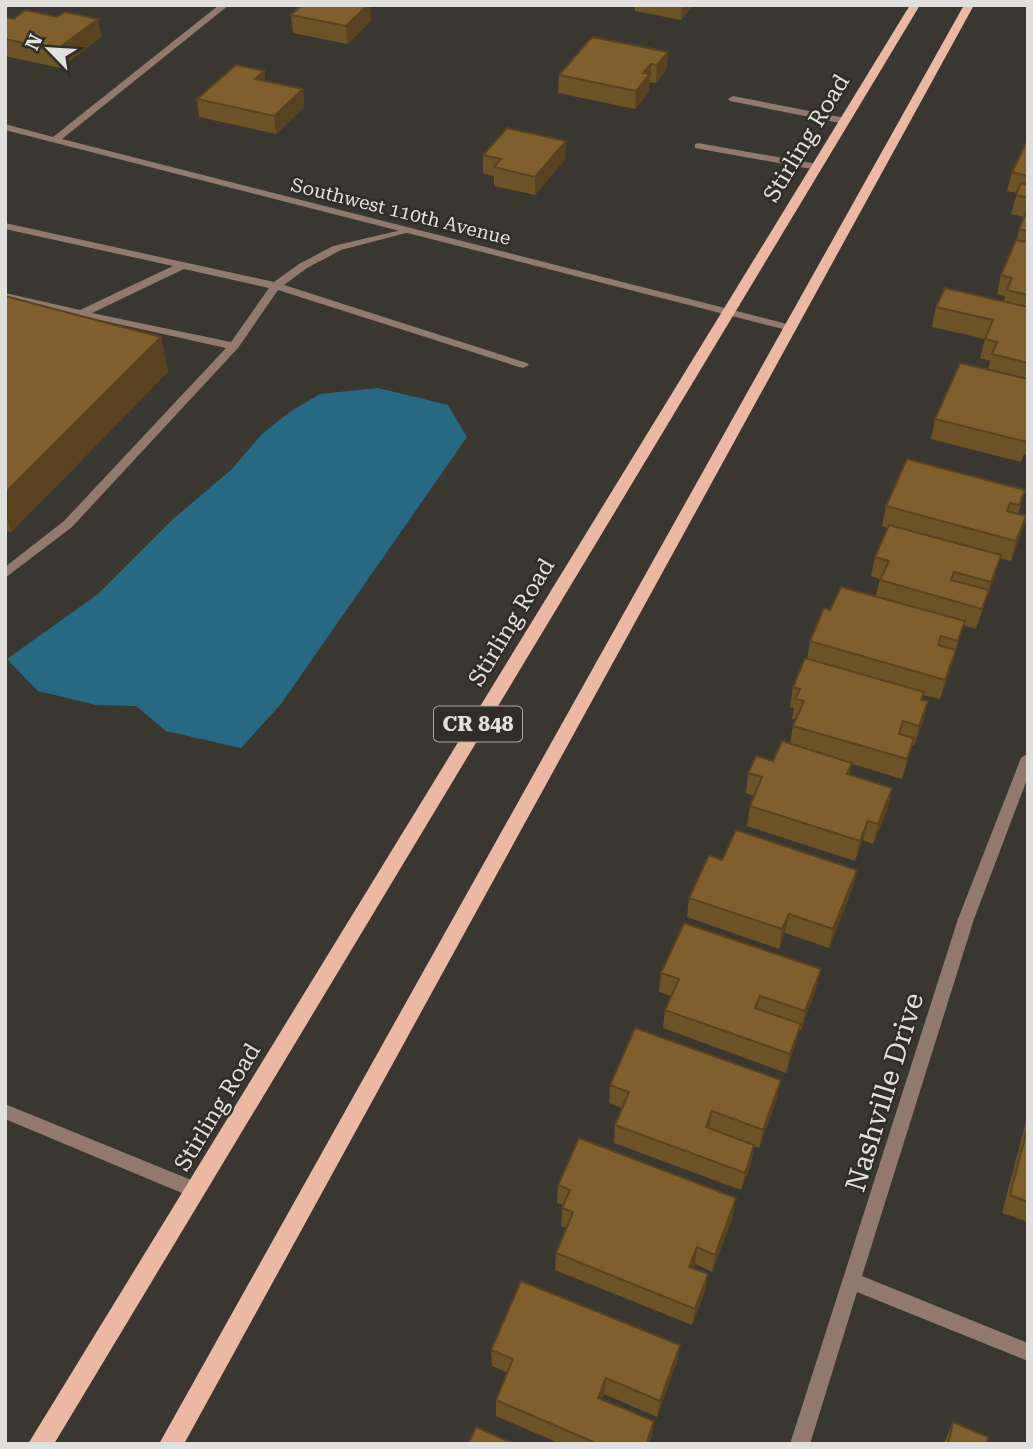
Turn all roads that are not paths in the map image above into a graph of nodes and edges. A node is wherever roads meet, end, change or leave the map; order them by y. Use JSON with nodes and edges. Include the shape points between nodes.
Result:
{"nodes":[{"id":1,"x":225,"y":5,"type":"edge"},
{"id":2,"x":915,"y":5,"type":"edge"},
{"id":3,"x":969,"y":5,"type":"edge"},
{"id":4,"x":733,"y":99,"type":"dead end"},
{"id":5,"x":845,"y":121,"type":"junction"},
{"id":6,"x":5,"y":127,"type":"edge"},
{"id":7,"x":55,"y":140,"type":"junction"},
{"id":8,"x":698,"y":146,"type":"dead end"},
{"id":9,"x":817,"y":167,"type":"junction"},
{"id":10,"x":5,"y":226,"type":"edge"},
{"id":11,"x":407,"y":230,"type":"junction"},
{"id":12,"x":184,"y":265,"type":"junction"},
{"id":13,"x":276,"y":285,"type":"junction"},
{"id":14,"x":5,"y":296,"type":"edge"},
{"id":15,"x":728,"y":313,"type":"junction"},
{"id":16,"x":81,"y":314,"type":"junction"},
{"id":17,"x":788,"y":327,"type":"junction"},
{"id":18,"x":234,"y":346,"type":"junction"},
{"id":19,"x":523,"y":365,"type":"dead end"},
{"id":20,"x":8,"y":568,"type":"edge"},
{"id":21,"x":1028,"y":758,"type":"edge"},
{"id":22,"x":5,"y":1111,"type":"edge"},
{"id":23,"x":195,"y":1191,"type":"junction"},
{"id":24,"x":852,"y":1280,"type":"junction"},
{"id":25,"x":1028,"y":1352,"type":"edge"},
{"id":26,"x":40,"y":1444,"type":"edge"},
{"id":27,"x":171,"y":1444,"type":"edge"},
{"id":28,"x":800,"y":1444,"type":"edge"}],
"edges":[{"from":1,"to":7,"type":"street"},
{"from":2,"to":5,"type":"main road","name":"Stirling Road","number":"CR 848"},
{"from":3,"to":17,"type":"main road","number":"CR 848"},
{"from":4,"to":5,"type":"street"},
{"from":5,"to":9,"type":"main road","name":"Stirling Road","number":"CR 848"},
{"from":6,"to":7,"type":"street","name":"Southwest 110th Avenue"},
{"from":7,"to":11,"type":"street","name":"Southwest 110th Avenue"},
{"from":8,"to":9,"type":"street"},
{"from":9,"to":15,"type":"main road","name":"Stirling Road","number":"CR 848"},
{"from":10,"to":12,"type":"street"},
{"from":11,"to":13,"type":"street","via":[[337,248]]},
{"from":11,"to":15,"type":"street","name":"Southwest 110th Avenue"},
{"from":12,"to":13,"type":"street"},
{"from":12,"to":16,"type":"street"},
{"from":13,"to":18,"type":"street"},
{"from":13,"to":19,"type":"street"},
{"from":14,"to":16,"type":"street"},
{"from":15,"to":17,"type":"street","name":"Southwest 110th Avenue"},
{"from":15,"to":23,"type":"main road","name":"Stirling Road","number":"CR 848"},
{"from":16,"to":18,"type":"street"},
{"from":17,"to":27,"type":"main road","number":"CR 848"},
{"from":18,"to":20,"type":"street","via":[[68,524]]},
{"from":21,"to":24,"type":"street","name":"Nashville Drive","via":[[966,919]]},
{"from":22,"to":23,"type":"street"},
{"from":23,"to":26,"type":"main road","name":"Stirling Road","number":"CR 848"},
{"from":24,"to":25,"type":"street"},
{"from":24,"to":28,"type":"street","name":"Nashville Drive"}]}
